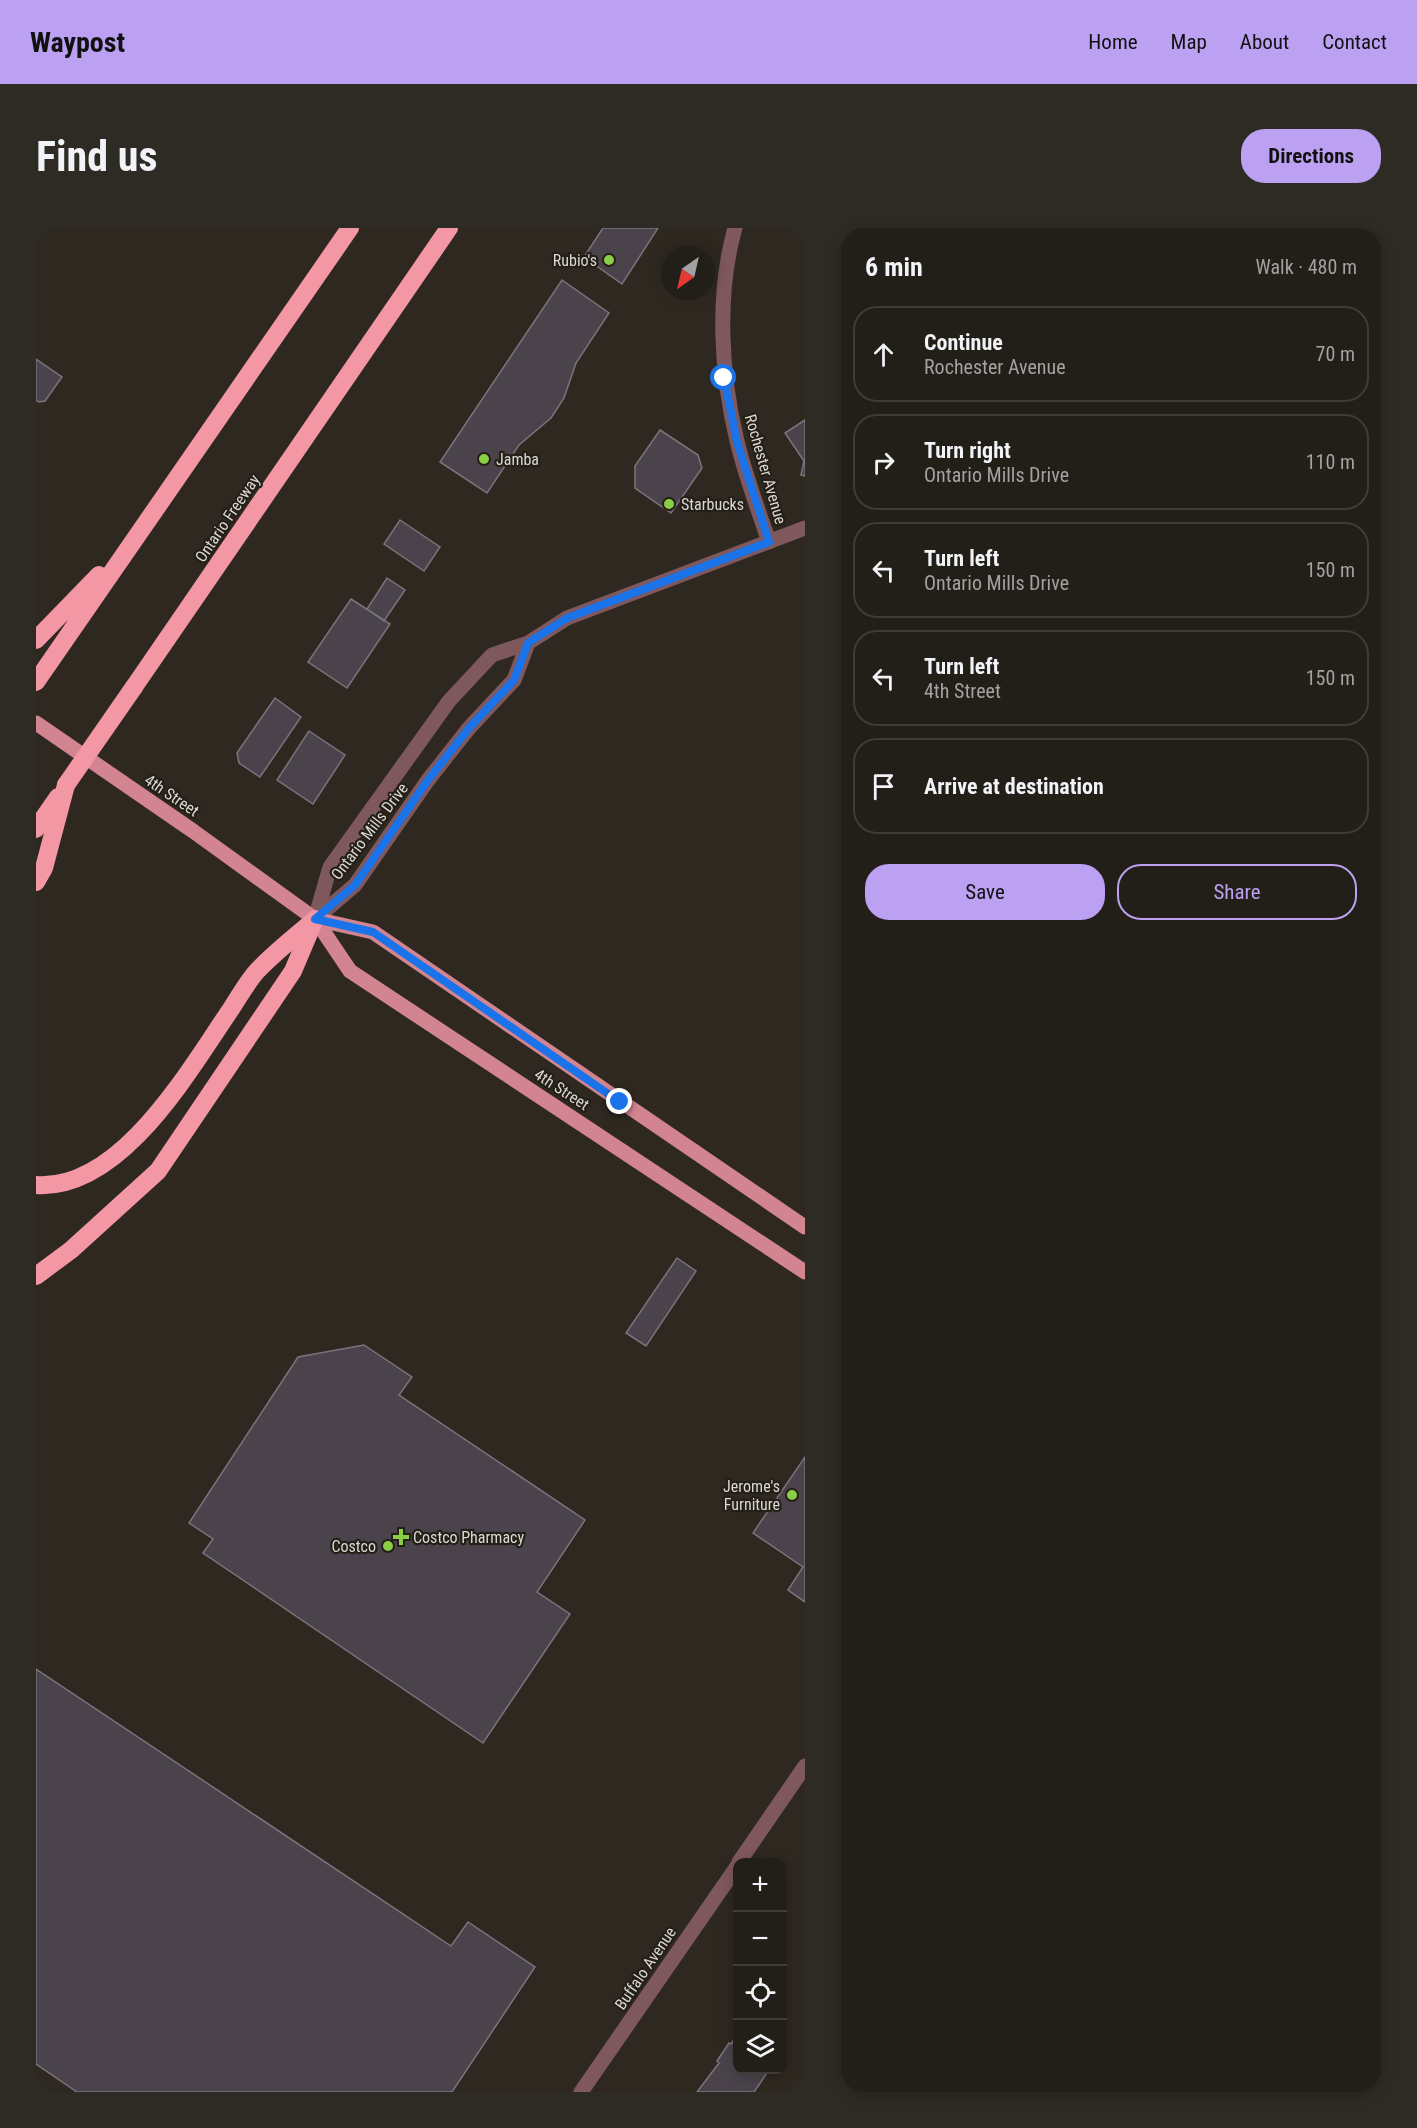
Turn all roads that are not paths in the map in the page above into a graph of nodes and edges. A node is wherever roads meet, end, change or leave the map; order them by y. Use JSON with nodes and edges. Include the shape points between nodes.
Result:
{"nodes":[{"id":1,"x":350,"y":228,"type":"edge"},
{"id":2,"x":449,"y":228,"type":"edge"},
{"id":3,"x":735,"y":228,"type":"edge"},
{"id":4,"x":805,"y":528,"type":"edge"},
{"id":5,"x":135,"y":537,"type":"junction"},
{"id":6,"x":769,"y":542,"type":"junction"},
{"id":7,"x":36,"y":640,"type":"edge"},
{"id":8,"x":528,"y":643,"type":"junction"},
{"id":9,"x":36,"y":682,"type":"edge"},
{"id":10,"x":36,"y":723,"type":"edge"},
{"id":11,"x":44,"y":827,"type":"edge"},
{"id":12,"x":36,"y":882,"type":"edge"},
{"id":13,"x":315,"y":919,"type":"junction"},
{"id":14,"x":36,"y":1185,"type":"edge"},
{"id":15,"x":805,"y":1227,"type":"edge"},
{"id":16,"x":805,"y":1272,"type":"edge"},
{"id":17,"x":36,"y":1276,"type":"edge"},
{"id":18,"x":805,"y":1766,"type":"edge"},
{"id":19,"x":742,"y":1858,"type":"edge"},
{"id":20,"x":733,"y":1871,"type":"edge"},
{"id":21,"x":581,"y":2092,"type":"edge"}],
"edges":[{"from":1,"to":5,"type":"highway"},
{"from":2,"to":11,"type":"highway","name":"Ontario Freeway","bridge":true,"via":[[66,785]]},
{"from":3,"to":6,"type":"street","name":"Rochester Avenue","via":[[723,314],[724,378],[737,442]]},
{"from":4,"to":6,"type":"street","name":"Ontario Mills Drive"},
{"from":5,"to":7,"type":"highway"},
{"from":5,"to":9,"type":"highway"},
{"from":6,"to":8,"type":"street","name":"Ontario Mills Drive","via":[[567,618]]},
{"from":8,"to":13,"type":"street","name":"Ontario Mills Drive","via":[[514,680],[469,728],[355,885]]},
{"from":8,"to":13,"type":"street","name":"Ontario Mills Drive","via":[[492,655],[449,701],[330,867]]},
{"from":10,"to":13,"type":"main road","name":"4th Street"},
{"from":11,"to":12,"type":"highway","via":[[44,868]]},
{"from":13,"to":14,"type":"highway","via":[[256,972],[146,1126],[109,1160],[81,1178],[52,1186]]},
{"from":13,"to":15,"type":"main road","name":"4th Street","via":[[373,932]]},
{"from":13,"to":16,"type":"main road","name":"4th Street","via":[[350,971]]},
{"from":13,"to":17,"type":"highway","via":[[293,971],[158,1171],[71,1250]]},
{"from":18,"to":19,"type":"street","name":"Buffalo Avenue"},
{"from":20,"to":21,"type":"street","name":"Buffalo Avenue"}]}
